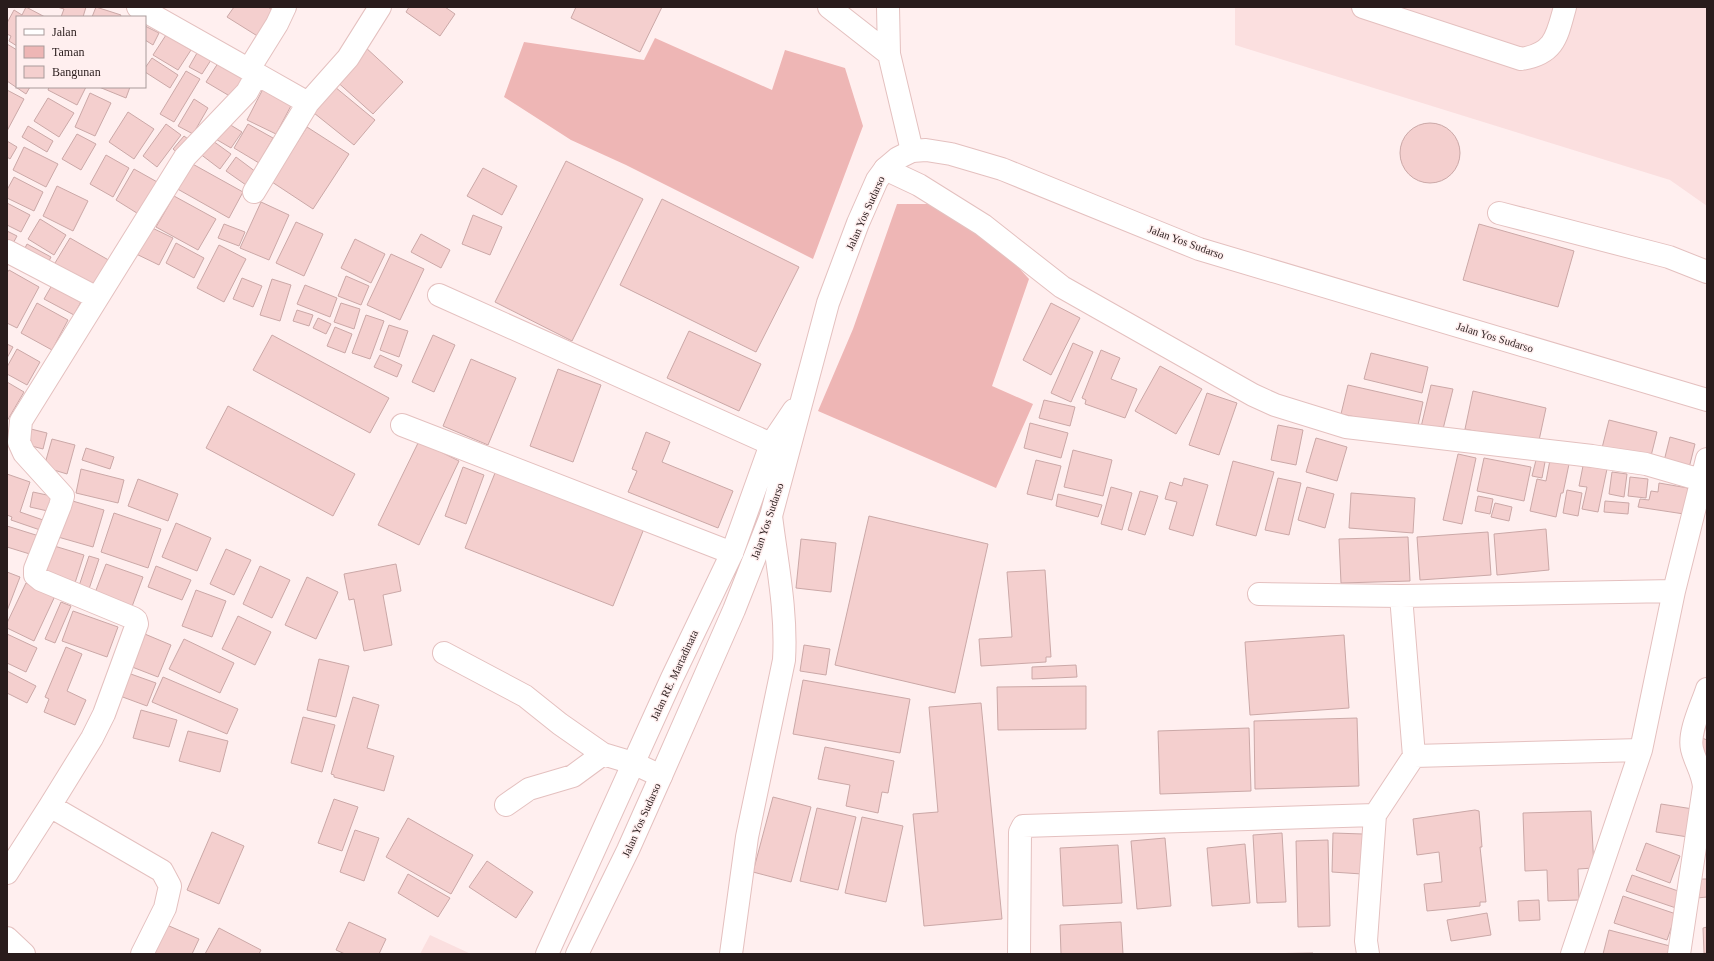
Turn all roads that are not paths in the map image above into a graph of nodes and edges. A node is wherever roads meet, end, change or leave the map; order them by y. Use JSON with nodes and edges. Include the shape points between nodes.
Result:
{"nodes":[{"id":1,"x":138,"y":7,"type":"edge"},
{"id":2,"x":285,"y":7,"type":"edge"},
{"id":3,"x":380,"y":7,"type":"edge"},
{"id":4,"x":829,"y":7,"type":"edge"},
{"id":5,"x":888,"y":7,"type":"edge"},
{"id":6,"x":1363,"y":7,"type":"edge"},
{"id":7,"x":1565,"y":7,"type":"edge"},
{"id":8,"x":889,"y":54,"type":"junction"},
{"id":9,"x":253,"y":72,"type":"junction"},
{"id":10,"x":308,"y":103,"type":"junction"},
{"id":11,"x":912,"y":151,"type":"junction"},
{"id":12,"x":885,"y":169,"type":"junction"},
{"id":13,"x":254,"y":192,"type":"dead end"},
{"id":14,"x":1500,"y":213,"type":"dead end"},
{"id":15,"x":7,"y":251,"type":"edge"},
{"id":16,"x":1707,"y":272,"type":"edge"},
{"id":17,"x":439,"y":295,"type":"dead end"},
{"id":18,"x":97,"y":298,"type":"junction"},
{"id":19,"x":802,"y":399,"type":"junction"},
{"id":20,"x":1707,"y":400,"type":"edge"},
{"id":21,"x":402,"y":425,"type":"dead end"},
{"id":22,"x":770,"y":444,"type":"junction"},
{"id":23,"x":1705,"y":466,"type":"edge"},
{"id":24,"x":771,"y":516,"type":"junction"},
{"id":25,"x":732,"y":553,"type":"junction"},
{"id":26,"x":1674,"y":591,"type":"junction"},
{"id":27,"x":1259,"y":594,"type":"dead end"},
{"id":28,"x":1400,"y":596,"type":"junction"},
{"id":29,"x":444,"y":653,"type":"dead end"},
{"id":30,"x":1707,"y":689,"type":"edge"},
{"id":31,"x":1641,"y":750,"type":"junction"},
{"id":32,"x":603,"y":754,"type":"junction"},
{"id":33,"x":1414,"y":756,"type":"junction"},
{"id":34,"x":633,"y":763,"type":"junction"},
{"id":35,"x":661,"y":776,"type":"junction"},
{"id":36,"x":506,"y":805,"type":"dead end"},
{"id":37,"x":50,"y":806,"type":"junction"},
{"id":38,"x":1375,"y":815,"type":"junction"},
{"id":39,"x":1703,"y":821,"type":"edge"},
{"id":40,"x":7,"y":873,"type":"edge"},
{"id":41,"x":7,"y":938,"type":"edge"},
{"id":42,"x":24,"y":954,"type":"edge"},
{"id":43,"x":142,"y":954,"type":"edge"},
{"id":44,"x":547,"y":954,"type":"edge"},
{"id":45,"x":577,"y":954,"type":"edge"},
{"id":46,"x":731,"y":954,"type":"edge"},
{"id":47,"x":1019,"y":954,"type":"edge"},
{"id":48,"x":1368,"y":954,"type":"edge"},
{"id":49,"x":1572,"y":954,"type":"edge"},
{"id":50,"x":1679,"y":954,"type":"edge"}],
"edges":[{"from":1,"to":9,"type":"main road"},
{"from":2,"to":9,"type":"main road"},
{"from":3,"to":10,"type":"main road","via":[[348,58]]},
{"from":4,"to":8,"type":"main road"},
{"from":5,"to":8,"type":"main road"},
{"from":6,"to":7,"type":"main road","via":[[1521,59],[1535,57],[1547,50],[1558,35]]},
{"from":8,"to":11,"type":"main road"},
{"from":9,"to":10,"type":"main road"},
{"from":9,"to":18,"type":"main road","via":[[247,92],[185,157]]},
{"from":10,"to":13,"type":"main road"},
{"from":11,"to":12,"type":"main road","name":"Jalan Yos Sudarso"},
{"from":11,"to":20,"type":"main road","name":"Jalan Yos Sudarso","via":[[944,153],[1002,169],[1199,249]]},
{"from":12,"to":19,"type":"main road","name":"Jalan Yos Sudarso","via":[[877,180],[858,223],[828,302]]},
{"from":12,"to":23,"type":"main road","via":[[919,185],[982,226],[1062,287],[1275,405],[1346,427],[1646,464]]},
{"from":14,"to":16,"type":"main road","via":[[1669,257]]},
{"from":15,"to":18,"type":"main road"},
{"from":17,"to":22,"type":"main road"},
{"from":18,"to":37,"type":"main road","via":[[21,421],[20,442],[24,453],[62,496],[34,572],[41,580],[133,618],[137,624],[104,714]]},
{"from":19,"to":22,"type":"main road","name":"Jalan RE. Martadinata"},
{"from":19,"to":24,"type":"main road","name":"Jalan Yos Sudarso"},
{"from":21,"to":25,"type":"main road"},
{"from":22,"to":25,"type":"main road","name":"Jalan RE. Martadinata"},
{"from":23,"to":26,"type":"main road"},
{"from":24,"to":35,"type":"main road","name":"Jalan Yos Sudarso","via":[[734,610]]},
{"from":24,"to":46,"type":"main road","via":[[784,618],[784,660],[747,837]]},
{"from":25,"to":34,"type":"main road","name":"Jalan RE. Martadinata"},
{"from":26,"to":28,"type":"main road"},
{"from":26,"to":31,"type":"main road"},
{"from":27,"to":28,"type":"main road"},
{"from":28,"to":33,"type":"main road"},
{"from":29,"to":32,"type":"main road","via":[[525,696]]},
{"from":30,"to":39,"type":"main road","via":[[1692,735],[1692,749],[1704,778]]},
{"from":31,"to":33,"type":"main road"},
{"from":31,"to":49,"type":"main road"},
{"from":32,"to":34,"type":"main road"},
{"from":32,"to":36,"type":"main road","via":[[573,776],[529,789]]},
{"from":33,"to":38,"type":"main road"},
{"from":34,"to":35,"type":"main road"},
{"from":34,"to":44,"type":"main road","name":"Jalan RE. Martadinata"},
{"from":35,"to":45,"type":"main road","name":"Jalan Yos Sudarso"},
{"from":37,"to":40,"type":"main road"},
{"from":37,"to":43,"type":"main road","via":[[162,871],[170,886],[165,908]]},
{"from":38,"to":47,"type":"main road","via":[[1022,826]]},
{"from":38,"to":48,"type":"main road","via":[[1366,941]]},
{"from":39,"to":50,"type":"main road"},
{"from":41,"to":42,"type":"main road"}]}
